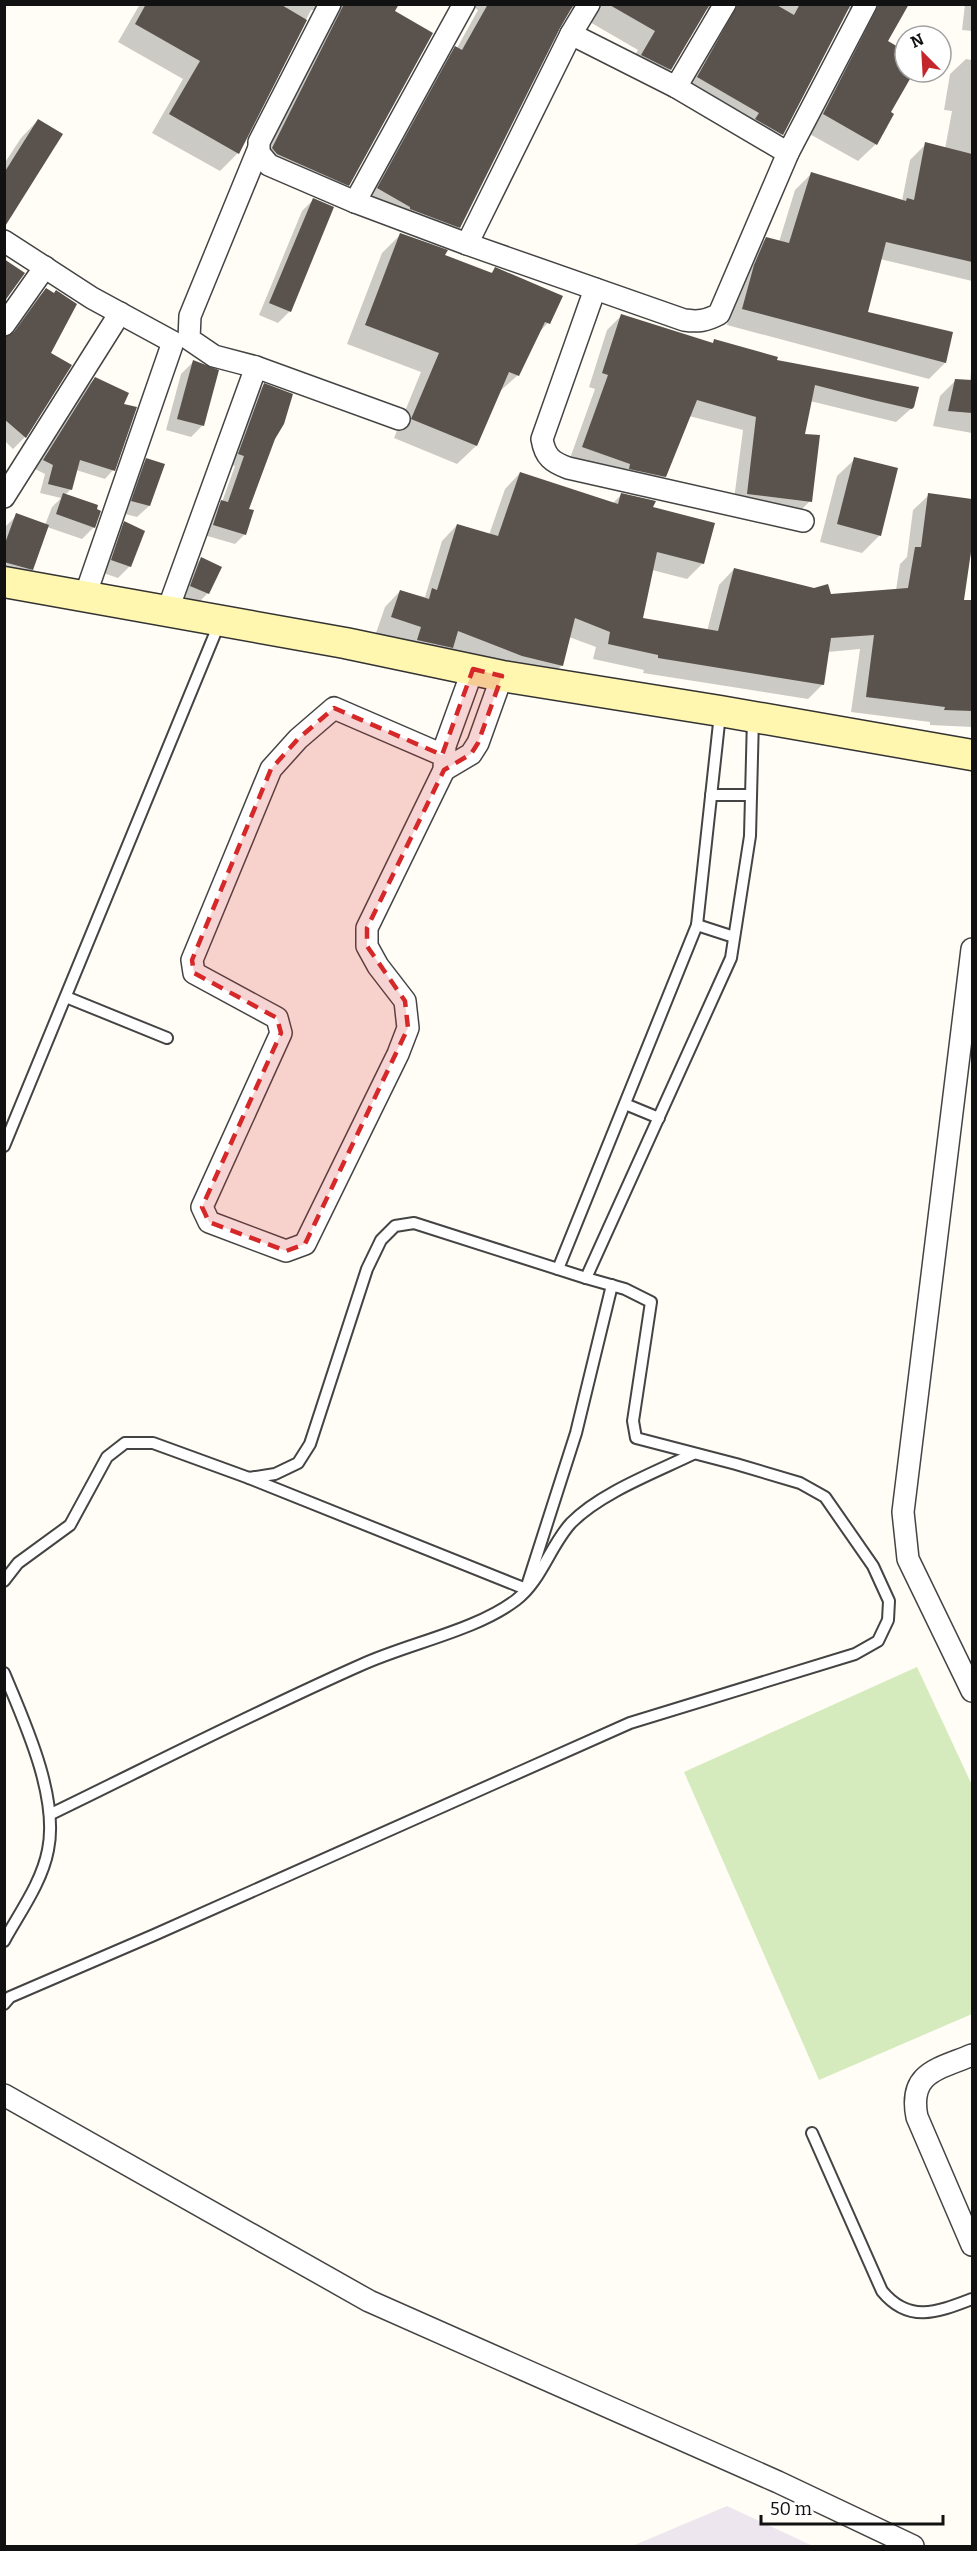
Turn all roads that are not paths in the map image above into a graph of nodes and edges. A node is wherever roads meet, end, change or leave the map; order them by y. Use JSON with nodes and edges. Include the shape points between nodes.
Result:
{"nodes":[{"id":1,"x":330,"y":4,"type":"edge"},
{"id":2,"x":464,"y":4,"type":"edge"},
{"id":3,"x":588,"y":4,"type":"edge"},
{"id":4,"x":725,"y":4,"type":"edge"},
{"id":5,"x":866,"y":4,"type":"edge"},
{"id":6,"x":571,"y":34,"type":"junction"},
{"id":7,"x":676,"y":87,"type":"junction"},
{"id":8,"x":258,"y":150,"type":"junction"},
{"id":9,"x":788,"y":153,"type":"junction"},
{"id":10,"x":355,"y":202,"type":"junction"},
{"id":11,"x":4,"y":241,"type":"edge"},
{"id":12,"x":467,"y":244,"type":"junction"},
{"id":13,"x":45,"y":267,"type":"junction"},
{"id":14,"x":596,"y":289,"type":"junction"},
{"id":15,"x":120,"y":313,"type":"junction"},
{"id":16,"x":4,"y":325,"type":"edge"},
{"id":17,"x":256,"y":367,"type":"junction"},
{"id":18,"x":399,"y":419,"type":"dead end"},
{"id":19,"x":4,"y":497,"type":"edge"},
{"id":20,"x":803,"y":521,"type":"dead end"},
{"id":21,"x":4,"y":582,"type":"edge"},
{"id":22,"x":85,"y":597,"type":"junction"},
{"id":23,"x":167,"y":612,"type":"junction"},
{"id":24,"x":220,"y":621,"type":"junction"},
{"id":25,"x":473,"y":669,"type":"junction"},
{"id":26,"x":502,"y":676,"type":"junction"},
{"id":27,"x":720,"y":711,"type":"junction"},
{"id":28,"x":753,"y":717,"type":"junction"},
{"id":29,"x":972,"y":755,"type":"edge"},
{"id":30,"x":445,"y":763,"type":"junction"},
{"id":31,"x":711,"y":795,"type":"junction"},
{"id":32,"x":751,"y":795,"type":"junction"},
{"id":33,"x":697,"y":925,"type":"junction"},
{"id":34,"x":734,"y":937,"type":"junction"},
{"id":35,"x":972,"y":949,"type":"edge"},
{"id":36,"x":66,"y":997,"type":"junction"},
{"id":37,"x":167,"y":1038,"type":"dead end"},
{"id":38,"x":625,"y":1104,"type":"junction"},
{"id":39,"x":659,"y":1118,"type":"junction"},
{"id":40,"x":4,"y":1146,"type":"edge"},
{"id":41,"x":558,"y":1269,"type":"junction"},
{"id":42,"x":586,"y":1278,"type":"junction"},
{"id":43,"x":612,"y":1286,"type":"junction"},
{"id":44,"x":693,"y":1454,"type":"junction"},
{"id":45,"x":249,"y":1478,"type":"junction"},
{"id":46,"x":4,"y":1581,"type":"edge"},
{"id":47,"x":526,"y":1589,"type":"junction"},
{"id":48,"x":4,"y":1673,"type":"edge"},
{"id":49,"x":972,"y":1691,"type":"edge"},
{"id":50,"x":51,"y":1814,"type":"junction"},
{"id":51,"x":4,"y":1941,"type":"edge"},
{"id":52,"x":4,"y":2004,"type":"edge"},
{"id":53,"x":972,"y":2055,"type":"edge"},
{"id":54,"x":4,"y":2095,"type":"edge"},
{"id":55,"x":812,"y":2133,"type":"dead end"},
{"id":56,"x":972,"y":2245,"type":"edge"},
{"id":57,"x":972,"y":2300,"type":"edge"},
{"id":58,"x":913,"y":2547,"type":"edge"}],
"edges":[{"from":1,"to":8,"type":"street"},
{"from":2,"to":10,"type":"street"},
{"from":3,"to":6,"type":"street"},
{"from":4,"to":7,"type":"street"},
{"from":5,"to":9,"type":"street"},
{"from":6,"to":7,"type":"street"},
{"from":6,"to":12,"type":"street"},
{"from":7,"to":9,"type":"street"},
{"from":8,"to":10,"type":"street","via":[[269,165]]},
{"from":8,"to":17,"type":"street","via":[[190,316],[189,339],[214,356]]},
{"from":9,"to":14,"type":"street","via":[[719,314],[707,321],[684,320]]},
{"from":10,"to":12,"type":"street"},
{"from":11,"to":13,"type":"street"},
{"from":12,"to":14,"type":"street"},
{"from":13,"to":15,"type":"street"},
{"from":13,"to":16,"type":"street"},
{"from":14,"to":20,"type":"street","via":[[542,440],[544,453],[568,468]]},
{"from":15,"to":19,"type":"street"},
{"from":15,"to":22,"type":"street","via":[[173,342]]},
{"from":17,"to":18,"type":"street"},
{"from":17,"to":23,"type":"street"},
{"from":21,"to":22,"type":"street"},
{"from":22,"to":23,"type":"street"},
{"from":23,"to":24,"type":"street"},
{"from":24,"to":25,"type":"street"},
{"from":24,"to":36,"type":"lane"},
{"from":25,"to":26,"type":"street"},
{"from":25,"to":30,"type":"street","via":[[445,746]]},
{"from":26,"to":27,"type":"street"},
{"from":26,"to":30,"type":"street","via":[[471,754]]},
{"from":27,"to":28,"type":"street"},
{"from":27,"to":31,"type":"lane"},
{"from":28,"to":29,"type":"street"},
{"from":28,"to":32,"type":"lane"},
{"from":30,"to":30,"type":"street","via":[[367,928],[367,946],[405,1001],[408,1028],[305,1244],[286,1251],[210,1222],[202,1207],[280,1033],[277,1018],[194,973],[192,960],[271,769],[334,708]]},
{"from":31,"to":32,"type":"lane"},
{"from":31,"to":33,"type":"lane"},
{"from":32,"to":34,"type":"lane","via":[[750,836]]},
{"from":33,"to":34,"type":"lane"},
{"from":33,"to":38,"type":"lane"},
{"from":34,"to":39,"type":"lane","via":[[731,958]]},
{"from":35,"to":49,"type":"street","via":[[903,1512],[908,1559]]},
{"from":36,"to":37,"type":"lane"},
{"from":36,"to":40,"type":"lane"},
{"from":38,"to":39,"type":"lane"},
{"from":38,"to":41,"type":"lane"},
{"from":39,"to":42,"type":"lane"},
{"from":41,"to":42,"type":"lane"},
{"from":41,"to":45,"type":"lane","via":[[414,1223],[395,1226],[381,1240],[367,1269],[310,1444],[298,1463],[275,1474]]},
{"from":42,"to":43,"type":"lane"},
{"from":43,"to":44,"type":"lane","via":[[651,1302],[633,1421],[636,1438]]},
{"from":43,"to":47,"type":"lane","via":[[576,1433]]},
{"from":44,"to":47,"type":"lane","via":[[596,1503],[573,1521]]},
{"from":44,"to":52,"type":"lane","via":[[800,1484],[825,1497],[873,1566],[889,1601],[888,1620],[878,1641],[855,1654],[630,1724],[10,1997]]},
{"from":45,"to":46,"type":"lane","via":[[153,1443],[126,1443],[107,1456],[70,1525],[18,1563]]},
{"from":45,"to":47,"type":"lane"},
{"from":47,"to":50,"type":"lane","via":[[517,1599],[486,1617],[363,1664]]},
{"from":48,"to":50,"type":"lane","via":[[45,1785]]},
{"from":50,"to":51,"type":"lane","via":[[48,1850],[38,1880]]},
{"from":53,"to":56,"type":"street","via":[[925,2075],[916,2086],[914,2101],[917,2117]]},
{"from":54,"to":58,"type":"street","via":[[369,2301],[778,2482]]},
{"from":55,"to":57,"type":"lane","via":[[882,2291],[893,2304],[924,2313]]}]}
